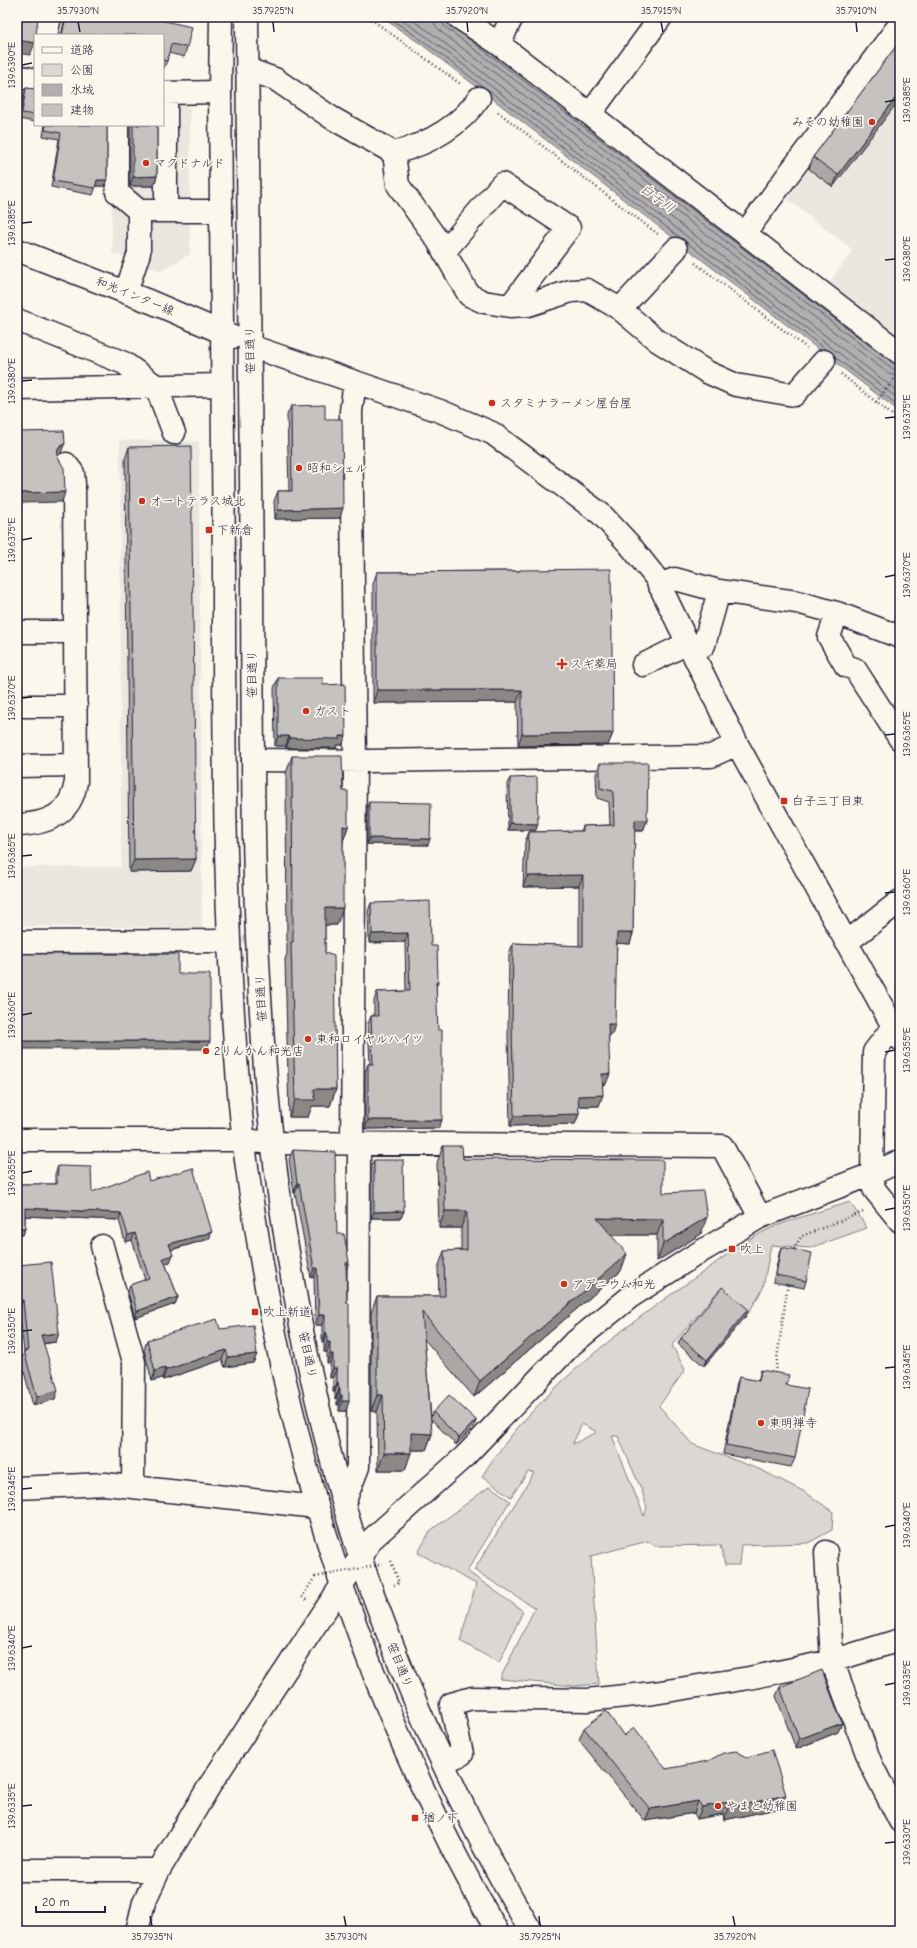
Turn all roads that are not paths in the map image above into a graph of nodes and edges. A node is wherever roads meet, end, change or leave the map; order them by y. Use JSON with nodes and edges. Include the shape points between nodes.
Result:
{"nodes":[{"id":1,"x":50,"y":17,"type":"edge"},
{"id":2,"x":221,"y":17,"type":"edge"},
{"id":3,"x":247,"y":17,"type":"edge"},
{"id":4,"x":458,"y":17,"type":"edge"},
{"id":5,"x":512,"y":17,"type":"edge"},
{"id":6,"x":662,"y":17,"type":"edge"},
{"id":7,"x":900,"y":24,"type":"edge"},
{"id":8,"x":46,"y":34,"type":"edge"},
{"id":9,"x":499,"y":44,"type":"junction"},
{"id":10,"x":247,"y":70,"type":"junction"},
{"id":11,"x":17,"y":76,"type":"edge"},
{"id":12,"x":34,"y":80,"type":"edge"},
{"id":13,"x":220,"y":92,"type":"junction"},
{"id":14,"x":165,"y":93,"type":"edge"},
{"id":15,"x":479,"y":98,"type":"road end"},
{"id":16,"x":590,"y":114,"type":"junction"},
{"id":17,"x":117,"y":126,"type":"edge"},
{"id":18,"x":394,"y":153,"type":"junction"},
{"id":19,"x":139,"y":211,"type":"junction"},
{"id":20,"x":166,"y":211,"type":"junction"},
{"id":21,"x":220,"y":211,"type":"junction"},
{"id":22,"x":745,"y":233,"type":"junction"},
{"id":23,"x":676,"y":248,"type":"road end"},
{"id":24,"x":17,"y":250,"type":"edge"},
{"id":25,"x":444,"y":252,"type":"junction"},
{"id":26,"x":126,"y":292,"type":"junction"},
{"id":27,"x":510,"y":306,"type":"junction"},
{"id":28,"x":620,"y":309,"type":"junction"},
{"id":29,"x":17,"y":320,"type":"edge"},
{"id":30,"x":221,"y":331,"type":"junction"},
{"id":31,"x":250,"y":346,"type":"junction"},
{"id":32,"x":900,"y":353,"type":"edge"},
{"id":33,"x":824,"y":361,"type":"road end"},
{"id":34,"x":355,"y":382,"type":"junction"},
{"id":35,"x":222,"y":385,"type":"junction"},
{"id":36,"x":156,"y":386,"type":"junction"},
{"id":37,"x":17,"y":389,"type":"edge"},
{"id":38,"x":174,"y":433,"type":"dead end"},
{"id":39,"x":66,"y":464,"type":"dead end"},
{"id":40,"x":659,"y":585,"type":"junction"},
{"id":41,"x":719,"y":590,"type":"junction"},
{"id":42,"x":837,"y":612,"type":"junction"},
{"id":43,"x":17,"y":632,"type":"edge"},
{"id":44,"x":75,"y":632,"type":"junction"},
{"id":45,"x":900,"y":637,"type":"edge"},
{"id":46,"x":690,"y":648,"type":"junction"},
{"id":47,"x":643,"y":664,"type":"dead end"},
{"id":48,"x":17,"y":706,"type":"edge"},
{"id":49,"x":76,"y":706,"type":"junction"},
{"id":50,"x":900,"y":739,"type":"edge"},
{"id":51,"x":737,"y":744,"type":"junction"},
{"id":52,"x":253,"y":760,"type":"junction"},
{"id":53,"x":355,"y":761,"type":"junction"},
{"id":54,"x":76,"y":765,"type":"junction"},
{"id":55,"x":17,"y":766,"type":"edge"},
{"id":56,"x":17,"y":825,"type":"edge"},
{"id":57,"x":900,"y":901,"type":"edge"},
{"id":58,"x":229,"y":941,"type":"junction"},
{"id":59,"x":17,"y":942,"type":"edge"},
{"id":60,"x":846,"y":942,"type":"junction"},
{"id":61,"x":896,"y":1033,"type":"edge"},
{"id":62,"x":17,"y":1140,"type":"edge"},
{"id":63,"x":243,"y":1140,"type":"junction"},
{"id":64,"x":273,"y":1143,"type":"junction"},
{"id":65,"x":356,"y":1143,"type":"junction"},
{"id":66,"x":900,"y":1161,"type":"edge"},
{"id":67,"x":872,"y":1174,"type":"junction"},
{"id":68,"x":760,"y":1217,"type":"junction"},
{"id":69,"x":900,"y":1221,"type":"edge"},
{"id":70,"x":102,"y":1246,"type":"dead end"},
{"id":71,"x":133,"y":1487,"type":"junction"},
{"id":72,"x":17,"y":1488,"type":"edge"},
{"id":73,"x":344,"y":1503,"type":"junction"},
{"id":74,"x":317,"y":1507,"type":"junction"},
{"id":75,"x":826,"y":1552,"type":"dead end"},
{"id":76,"x":360,"y":1557,"type":"junction"},
{"id":77,"x":342,"y":1586,"type":"junction"},
{"id":78,"x":900,"y":1640,"type":"edge"},
{"id":79,"x":832,"y":1661,"type":"junction"},
{"id":80,"x":442,"y":1762,"type":"junction"},
{"id":81,"x":900,"y":1821,"type":"edge"},
{"id":82,"x":17,"y":1870,"type":"edge"},
{"id":83,"x":159,"y":1870,"type":"junction"},
{"id":84,"x":136,"y":1931,"type":"edge"},
{"id":85,"x":498,"y":1931,"type":"edge"},
{"id":86,"x":531,"y":1931,"type":"edge"}],
"edges":[{"from":1,"to":8,"type":"street"},
{"from":2,"to":13,"type":"street"},
{"from":3,"to":10,"type":"street","name":"笹目通り"},
{"from":4,"to":9,"type":"street"},
{"from":5,"to":9,"type":"street"},
{"from":6,"to":16,"type":"street"},
{"from":7,"to":22,"type":"street"},
{"from":9,"to":16,"type":"street"},
{"from":10,"to":18,"type":"street","via":[[275,79],[332,118]]},
{"from":10,"to":31,"type":"street","name":"笹目通り"},
{"from":11,"to":12,"type":"street"},
{"from":13,"to":14,"type":"street"},
{"from":13,"to":21,"type":"street"},
{"from":14,"to":20,"type":"street"},
{"from":15,"to":18,"type":"street","via":[[447,131],[415,148]]},
{"from":16,"to":22,"type":"street"},
{"from":17,"to":19,"type":"street","via":[[117,192]]},
{"from":18,"to":25,"type":"street","via":[[398,185]]},
{"from":19,"to":20,"type":"street"},
{"from":19,"to":26,"type":"street","via":[[140,253]]},
{"from":20,"to":21,"type":"street"},
{"from":21,"to":30,"type":"street"},
{"from":22,"to":32,"type":"street"},
{"from":23,"to":28,"type":"street"},
{"from":24,"to":26,"type":"street","name":"和光インター線"},
{"from":25,"to":27,"type":"street","via":[[469,295],[484,302]]},
{"from":25,"to":27,"type":"street","via":[[502,184],[569,228]]},
{"from":26,"to":30,"type":"street","name":"和光インター線"},
{"from":27,"to":28,"type":"street","via":[[528,305],[571,291],[587,290]]},
{"from":28,"to":33,"type":"street","via":[[658,341],[707,372],[736,385],[794,395]]},
{"from":29,"to":36,"type":"street","via":[[124,363]]},
{"from":30,"to":31,"type":"street","name":"和光インター線"},
{"from":30,"to":35,"type":"street"},
{"from":31,"to":34,"type":"street","name":"和光インター線"},
{"from":31,"to":52,"type":"street","name":"笹目通り"},
{"from":34,"to":40,"type":"street","name":"和光インター線","via":[[440,410],[492,433],[601,514],[629,544]]},
{"from":34,"to":53,"type":"street","via":[[351,411]]},
{"from":35,"to":36,"type":"street"},
{"from":35,"to":58,"type":"street","via":[[224,760]]},
{"from":36,"to":37,"type":"street"},
{"from":36,"to":38,"type":"street"},
{"from":39,"to":44,"type":"street","via":[[73,473],[74,484]]},
{"from":40,"to":41,"type":"street","via":[[675,579]]},
{"from":40,"to":46,"type":"street","name":"和光インター線"},
{"from":41,"to":42,"type":"street","via":[[797,602]]},
{"from":41,"to":46,"type":"street","via":[[704,645]]},
{"from":42,"to":45,"type":"street"},
{"from":42,"to":50,"type":"street","via":[[829,638],[846,666],[855,669]]},
{"from":43,"to":44,"type":"street"},
{"from":44,"to":49,"type":"street"},
{"from":46,"to":47,"type":"street"},
{"from":46,"to":51,"type":"street","name":"和光インター線"},
{"from":48,"to":49,"type":"street"},
{"from":49,"to":54,"type":"street"},
{"from":51,"to":53,"type":"street","via":[[711,756]]},
{"from":51,"to":60,"type":"street","name":"和光インター線"},
{"from":52,"to":53,"type":"street"},
{"from":52,"to":64,"type":"street","name":"笹目通り","via":[[258,948],[263,1043]]},
{"from":53,"to":65,"type":"street"},
{"from":54,"to":55,"type":"street"},
{"from":54,"to":56,"type":"street","via":[[75,790],[62,811],[47,822]]},
{"from":57,"to":60,"type":"street"},
{"from":58,"to":59,"type":"street"},
{"from":58,"to":63,"type":"street"},
{"from":60,"to":61,"type":"street","name":"和光インター線"},
{"from":61,"to":67,"type":"street","via":[[874,1052]]},
{"from":62,"to":63,"type":"street"},
{"from":63,"to":64,"type":"street"},
{"from":63,"to":74,"type":"street","via":[[275,1336],[290,1407]]},
{"from":64,"to":65,"type":"street"},
{"from":64,"to":73,"type":"street","name":"笹目通り","via":[[299,1316]]},
{"from":65,"to":68,"type":"street","via":[[722,1146]]},
{"from":65,"to":73,"type":"street","via":[[358,1467]]},
{"from":66,"to":67,"type":"street"},
{"from":67,"to":68,"type":"street"},
{"from":67,"to":69,"type":"street","via":[[874,1189]]},
{"from":68,"to":76,"type":"street","via":[[630,1297],[570,1345],[465,1456],[372,1539]]},
{"from":70,"to":71,"type":"street","via":[[134,1362]]},
{"from":71,"to":72,"type":"street","via":[[105,1484]]},
{"from":71,"to":74,"type":"street"},
{"from":73,"to":76,"type":"street","name":"笹目通り"},
{"from":74,"to":77,"type":"street"},
{"from":75,"to":79,"type":"street"},
{"from":76,"to":77,"type":"street"},
{"from":76,"to":80,"type":"street","name":"笹目通り","via":[[384,1626]]},
{"from":77,"to":83,"type":"street","via":[[210,1786]]},
{"from":77,"to":85,"type":"street","via":[[385,1703],[421,1786],[462,1868]]},
{"from":78,"to":79,"type":"street"},
{"from":79,"to":80,"type":"street","via":[[749,1678],[654,1693],[587,1700],[472,1698],[452,1704],[462,1754]]},
{"from":79,"to":81,"type":"street","via":[[871,1764]]},
{"from":80,"to":86,"type":"street","name":"笹目通り","via":[[488,1857]]},
{"from":82,"to":83,"type":"street"},
{"from":83,"to":84,"type":"street","via":[[144,1902]]}]}
